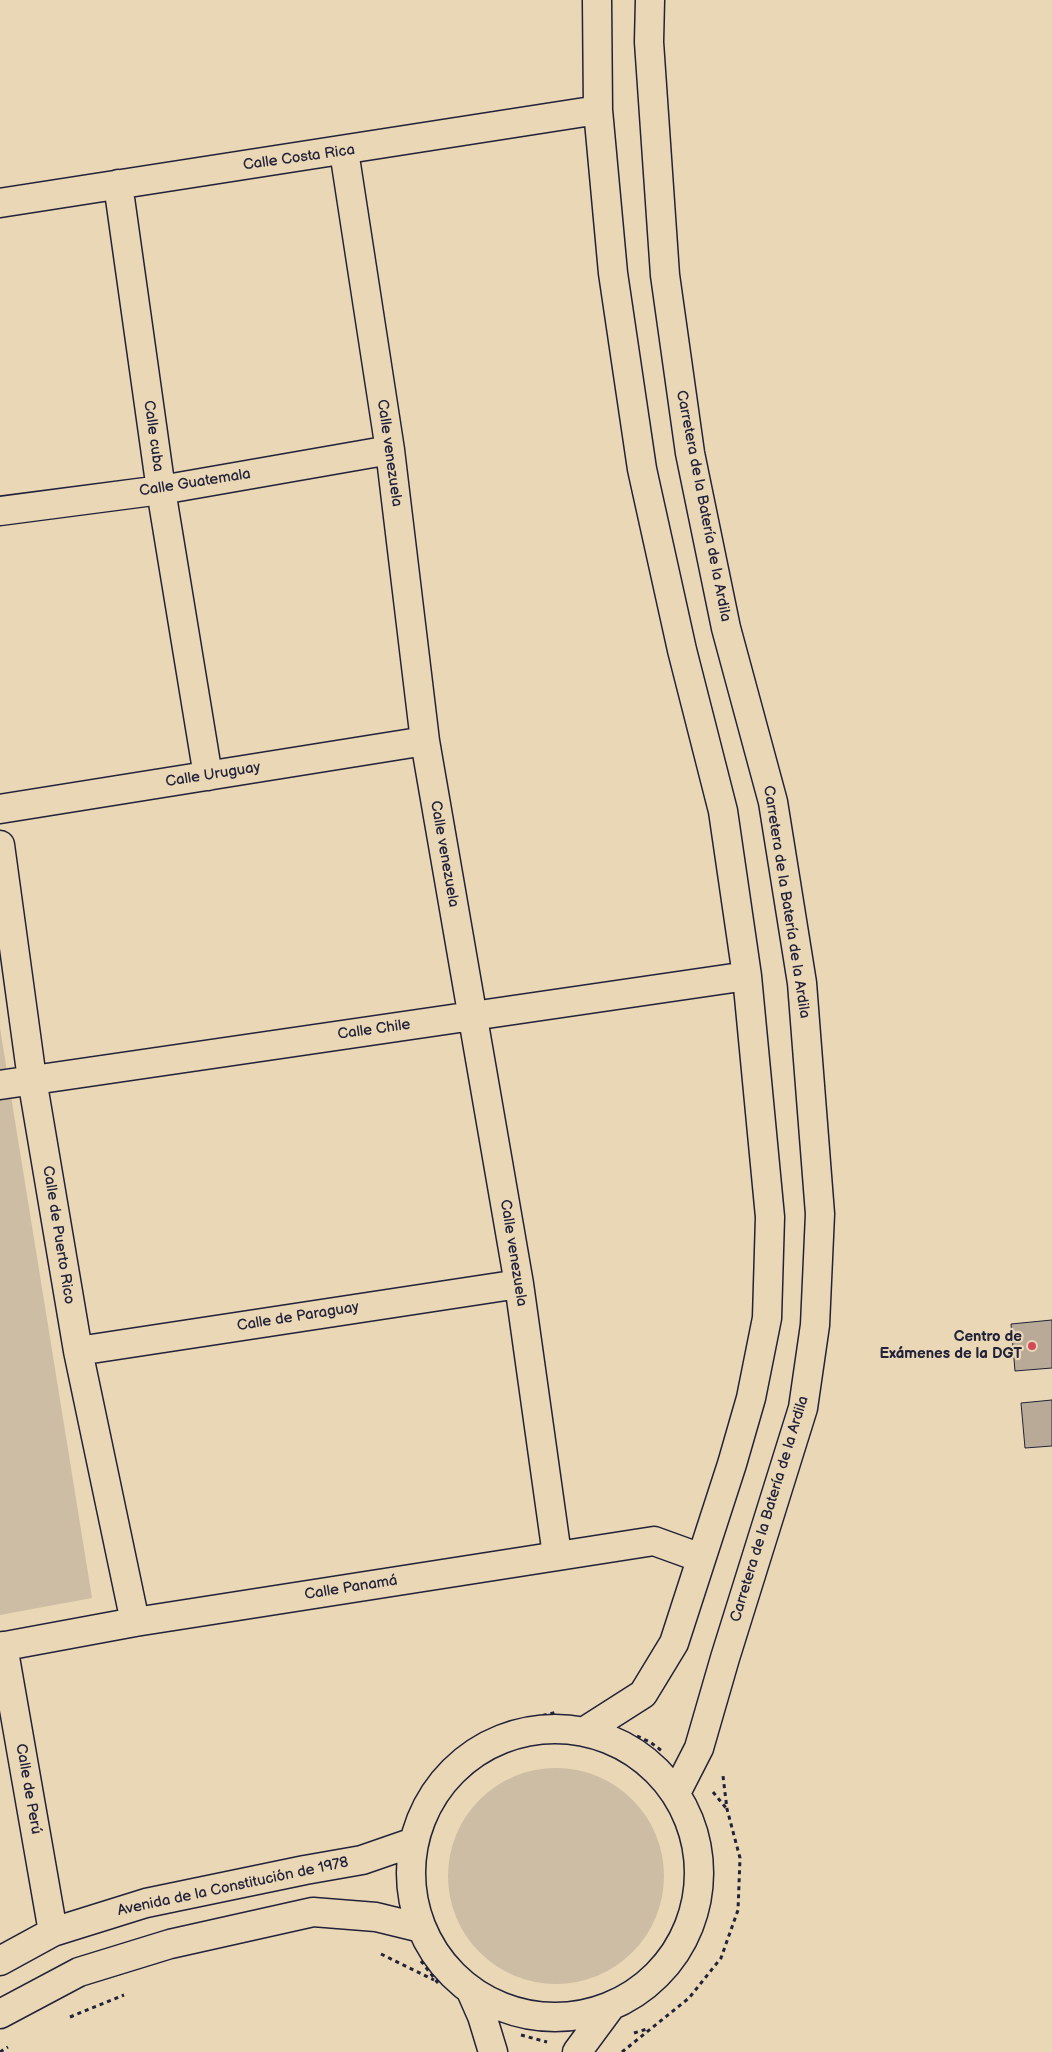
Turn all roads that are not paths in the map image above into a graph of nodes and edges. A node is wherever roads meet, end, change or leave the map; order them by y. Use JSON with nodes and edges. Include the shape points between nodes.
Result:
{"nodes":[{"id":1,"x":597,"y":0,"type":"edge"},
{"id":2,"x":650,"y":0,"type":"edge"},
{"id":3,"x":598,"y":110,"type":"junction"},
{"id":4,"x":344,"y":151,"type":"junction"},
{"id":5,"x":118,"y":184,"type":"junction"},
{"id":6,"x":0,"y":203,"type":"edge"},
{"id":7,"x":390,"y":450,"type":"junction"},
{"id":8,"x":161,"y":490,"type":"junction"},
{"id":9,"x":0,"y":511,"type":"edge"},
{"id":10,"x":425,"y":741,"type":"junction"},
{"id":11,"x":208,"y":776,"type":"junction"},
{"id":12,"x":0,"y":809,"type":"edge"},
{"id":13,"x":0,"y":845,"type":"edge"},
{"id":14,"x":747,"y":976,"type":"junction"},
{"id":15,"x":472,"y":1016,"type":"junction"},
{"id":16,"x":32,"y":1080,"type":"junction"},
{"id":17,"x":0,"y":1085,"type":"edge"},
{"id":18,"x":519,"y":1284,"type":"junction"},
{"id":19,"x":78,"y":1351,"type":"junction"},
{"id":20,"x":557,"y":1555,"type":"junction"},
{"id":21,"x":701,"y":1558,"type":"junction"},
{"id":22,"x":135,"y":1622,"type":"junction"},
{"id":23,"x":2,"y":1647,"type":"edge"},
{"id":24,"x":593,"y":1726,"type":"junction"},
{"id":25,"x":682,"y":1782,"type":"junction"},
{"id":26,"x":404,"y":1846,"type":"junction"},
{"id":27,"x":421,"y":1928,"type":"junction"},
{"id":28,"x":53,"y":1932,"type":"junction"},
{"id":29,"x":0,"y":1961,"type":"edge"},
{"id":30,"x":471,"y":1991,"type":"junction"},
{"id":31,"x":611,"y":2006,"type":"junction"},
{"id":32,"x":0,"y":2014,"type":"edge"},
{"id":33,"x":493,"y":2052,"type":"edge"},
{"id":34,"x":577,"y":2052,"type":"edge"}],
"edges":[{"from":1,"to":3,"type":"street"},
{"from":2,"to":25,"type":"street","name":"Carretera de la Batería de la Ardila","via":[[649,42],[664,275],[690,453],[726,628],[773,802],[802,983],[820,1214],[815,1325],[803,1408],[699,1748]]},
{"from":3,"to":4,"type":"street","name":"Calle Costa Rica"},
{"from":3,"to":14,"type":"street","via":[[614,272],[642,469],[682,650],[723,811]]},
{"from":4,"to":5,"type":"street","name":"Calle Costa Rica"},
{"from":4,"to":7,"type":"street","name":"Calle venezuela"},
{"from":5,"to":6,"type":"street","name":"Calle Costa Rica"},
{"from":5,"to":8,"type":"street","name":"Calle cuba"},
{"from":7,"to":8,"type":"street","name":"Calle Guatemala"},
{"from":7,"to":10,"type":"street","name":"Calle venezuela"},
{"from":8,"to":9,"type":"street","name":"Calle Guatemala"},
{"from":8,"to":11,"type":"street","name":"Calle cuba"},
{"from":10,"to":11,"type":"street","name":"Calle Uruguay"},
{"from":10,"to":15,"type":"street","name":"Calle venezuela"},
{"from":11,"to":12,"type":"street","name":"Calle Uruguay"},
{"from":13,"to":16,"type":"street","name":"Calle de Puerto Rico"},
{"from":14,"to":15,"type":"street","name":"Calle Chile"},
{"from":14,"to":21,"type":"street","via":[[770,1217],[767,1318],[735,1455]]},
{"from":15,"to":16,"type":"street","name":"Calle Chile"},
{"from":15,"to":18,"type":"street","name":"Calle venezuela"},
{"from":16,"to":17,"type":"street","name":"Calle Chile"},
{"from":16,"to":19,"type":"street","name":"Calle de Puerto Rico"},
{"from":18,"to":19,"type":"street","name":"Calle de Paraguay"},
{"from":18,"to":20,"type":"street","name":"Calle venezuela"},
{"from":19,"to":22,"type":"street","name":"Calle de Puerto Rico"},
{"from":20,"to":21,"type":"street","name":"Calle Panamá","via":[[654,1541]]},
{"from":20,"to":22,"type":"street","name":"Calle Panamá"},
{"from":21,"to":24,"type":"street","via":[[674,1643],[643,1694]]},
{"from":22,"to":23,"type":"street","name":"Calle Panamá"},
{"from":23,"to":28,"type":"street","name":"Calle de Perú"},
{"from":24,"to":25,"type":"street","via":[[657,1770]]},
{"from":24,"to":26,"type":"street","via":[[531,1730],[506,1737],[477,1752],[436,1790]]},
{"from":25,"to":31,"type":"street","via":[[698,1849],[700,1874],[688,1930],[660,1971],[634,1994]]},
{"from":26,"to":27,"type":"street"},
{"from":26,"to":28,"type":"street","name":"Avenida de la Constitución de 1978","via":[[362,1860],[146,1903]]},
{"from":27,"to":30,"type":"street","via":[[448,1971]]},
{"from":27,"to":32,"type":"street","via":[[376,1917],[313,1912],[170,1944],[79,1972]]},
{"from":28,"to":29,"type":"street","name":"Avenida de la Constitución de 1978"},
{"from":30,"to":31,"type":"street","via":[[500,2007],[548,2017],[579,2015]]},
{"from":30,"to":33,"type":"street"},
{"from":31,"to":34,"type":"street"}]}
